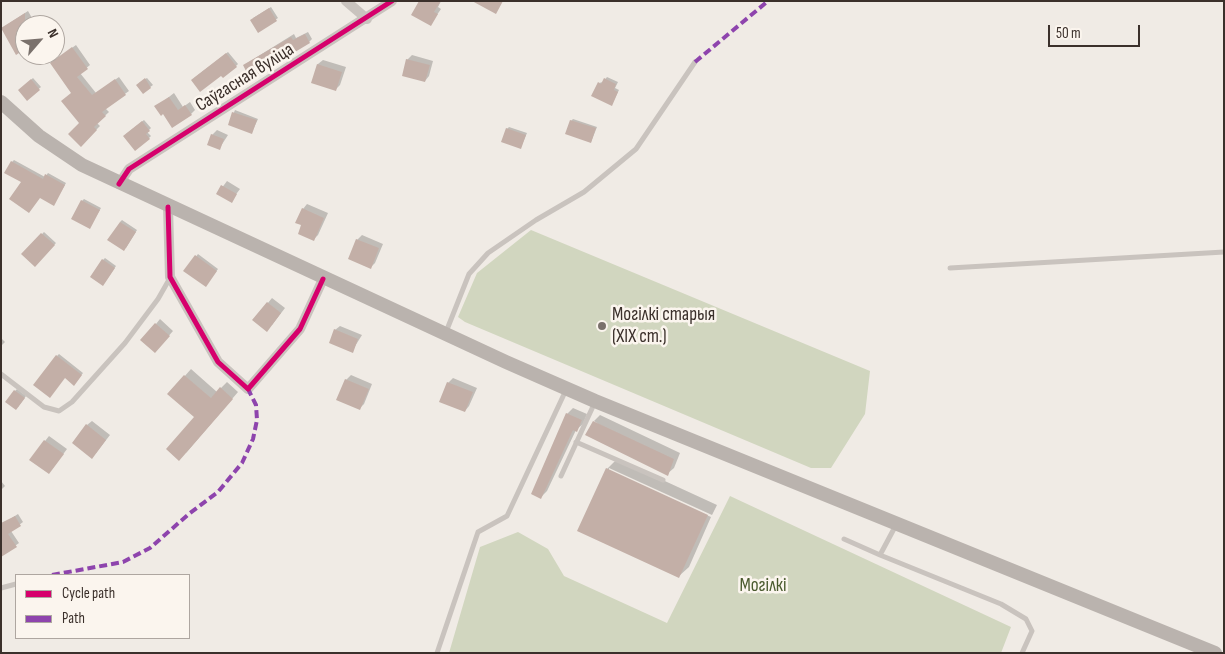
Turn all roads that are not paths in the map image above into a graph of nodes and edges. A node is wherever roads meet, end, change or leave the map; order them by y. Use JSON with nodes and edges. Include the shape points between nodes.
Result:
{"nodes":[{"id":1,"x":346,"y":1,"type":"edge"},
{"id":2,"x":392,"y":1,"type":"edge"},
{"id":3,"x":366,"y":19,"type":"junction"},
{"id":4,"x":695,"y":62,"type":"dead end"},
{"id":5,"x":1,"y":102,"type":"edge"},
{"id":6,"x":119,"y":184,"type":"junction"},
{"id":7,"x":168,"y":207,"type":"junction"},
{"id":8,"x":1224,"y":252,"type":"edge"},
{"id":9,"x":950,"y":268,"type":"dead end"},
{"id":10,"x":170,"y":277,"type":"junction"},
{"id":11,"x":323,"y":278,"type":"junction"},
{"id":12,"x":445,"y":335,"type":"junction"},
{"id":13,"x":1,"y":374,"type":"edge"},
{"id":14,"x":566,"y":389,"type":"junction"},
{"id":15,"x":595,"y":401,"type":"junction"},
{"id":16,"x":576,"y":442,"type":"junction"},
{"id":17,"x":561,"y":476,"type":"dead end"},
{"id":18,"x":663,"y":480,"type":"dead end"},
{"id":19,"x":897,"y":523,"type":"junction"},
{"id":20,"x":844,"y":539,"type":"dead end"},
{"id":21,"x":880,"y":555,"type":"junction"},
{"id":22,"x":15,"y":584,"type":"edge"},
{"id":23,"x":1,"y":588,"type":"edge"},
{"id":24,"x":437,"y":653,"type":"edge"},
{"id":25,"x":1022,"y":653,"type":"edge"},
{"id":26,"x":1216,"y":653,"type":"edge"}],
"edges":[{"from":1,"to":3,"type":"street"},
{"from":2,"to":3,"type":"street","name":"Саўгасная вуліца"},
{"from":3,"to":6,"type":"street","name":"Саўгасная вуліца","via":[[129,169]]},
{"from":4,"to":12,"type":"lane","via":[[636,149],[584,192],[488,253],[469,274]]},
{"from":5,"to":6,"type":"main road","via":[[59,151]]},
{"from":6,"to":7,"type":"main road"},
{"from":7,"to":10,"type":"street"},
{"from":7,"to":11,"type":"main road"},
{"from":8,"to":9,"type":"lane"},
{"from":10,"to":11,"type":"street","via":[[218,362],[248,389],[300,328]]},
{"from":10,"to":13,"type":"lane","via":[[125,343],[72,402],[59,411],[44,407]]},
{"from":11,"to":12,"type":"main road"},
{"from":12,"to":14,"type":"main road"},
{"from":14,"to":15,"type":"main road"},
{"from":14,"to":24,"type":"lane","via":[[506,516],[478,532]]},
{"from":15,"to":16,"type":"lane"},
{"from":15,"to":19,"type":"main road"},
{"from":16,"to":17,"type":"lane"},
{"from":16,"to":18,"type":"lane"},
{"from":19,"to":21,"type":"lane"},
{"from":19,"to":26,"type":"main road"},
{"from":20,"to":21,"type":"lane"},
{"from":21,"to":25,"type":"lane","via":[[1001,604],[1026,619],[1032,631]]},
{"from":22,"to":23,"type":"lane"}]}
